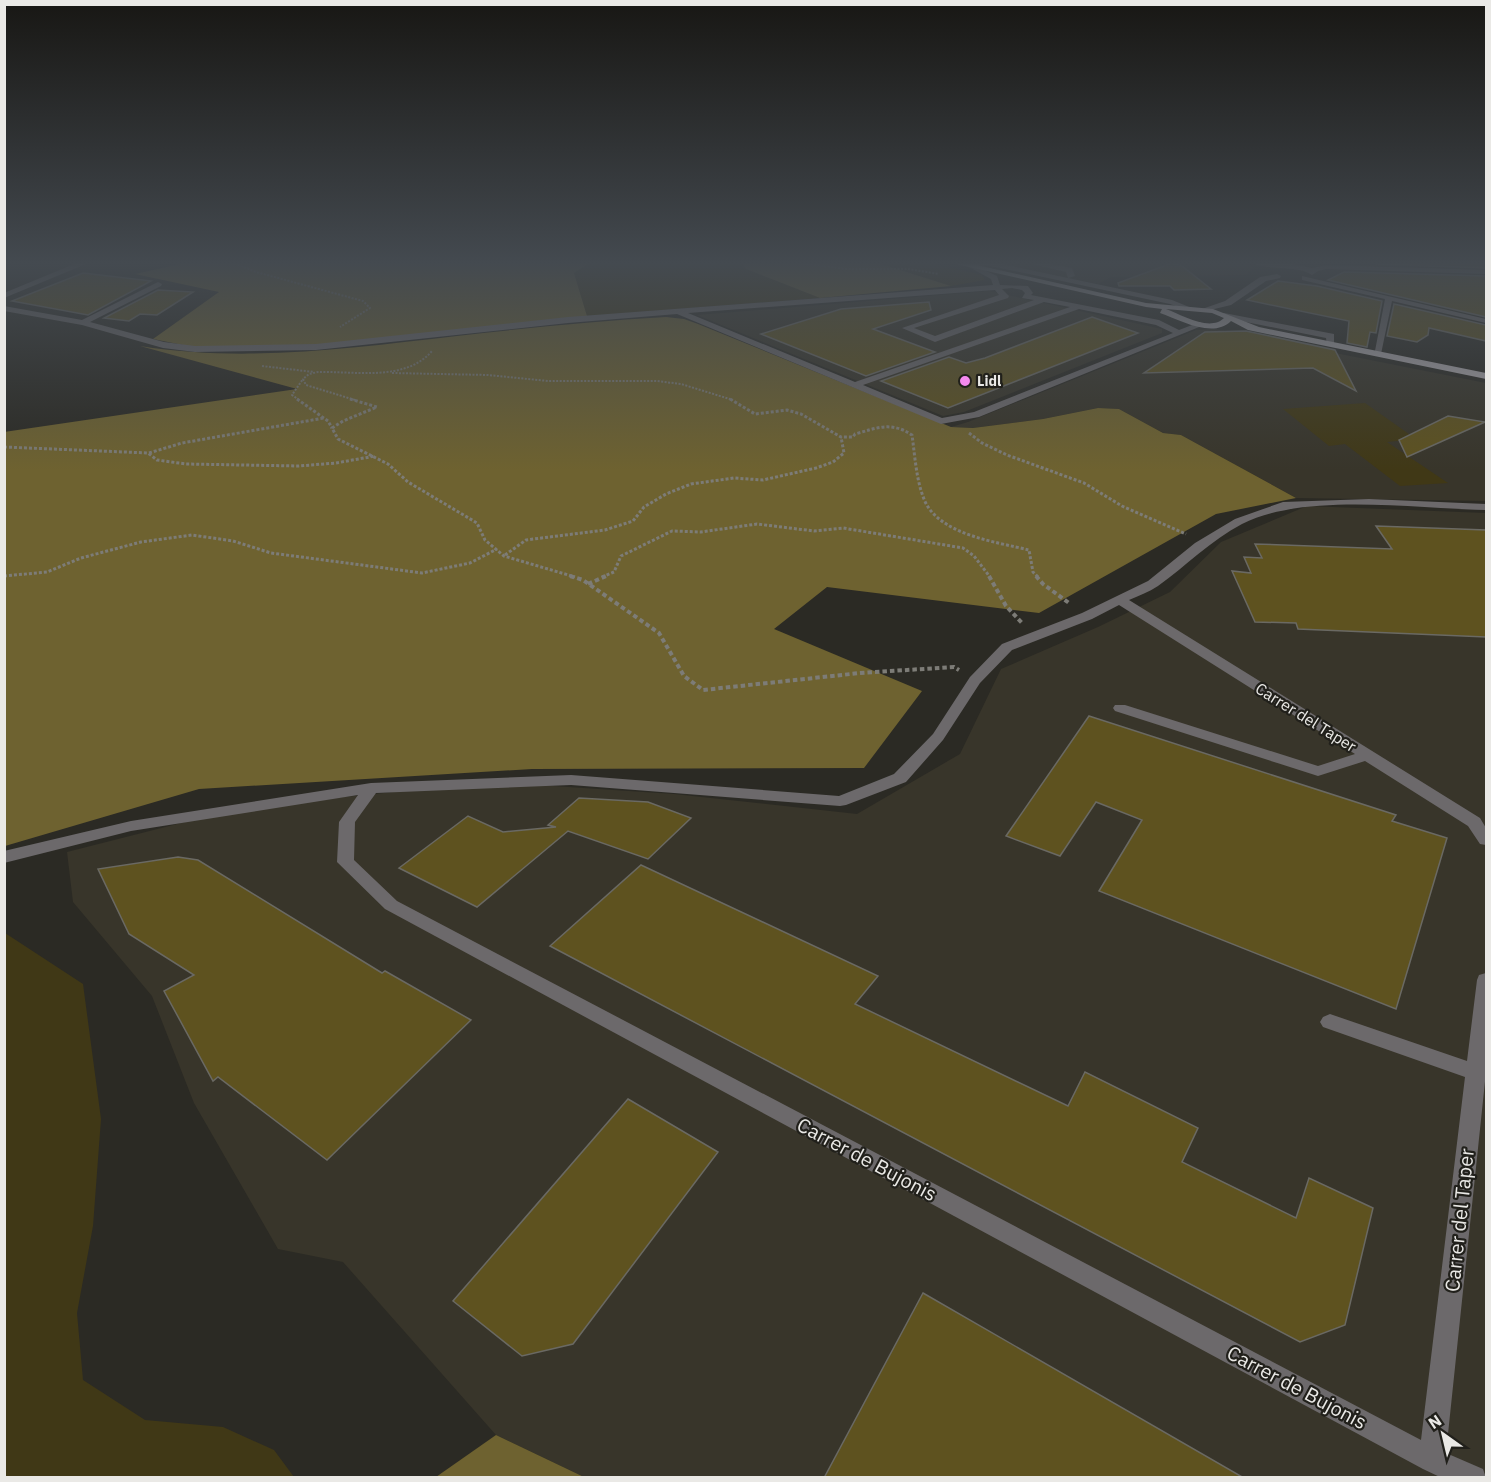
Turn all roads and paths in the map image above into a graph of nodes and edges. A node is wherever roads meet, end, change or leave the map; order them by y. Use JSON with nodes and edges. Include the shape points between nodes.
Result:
{"nodes":[{"id":1,"x":113,"y":331,"type":"edge"},
{"id":2,"x":332,"y":331,"type":"edge"},
{"id":3,"x":462,"y":331,"type":"edge"},
{"id":4,"x":724,"y":331,"type":"edge"},
{"id":5,"x":914,"y":331,"type":"edge"},
{"id":6,"x":957,"y":331,"type":"edge"},
{"id":7,"x":1009,"y":331,"type":"edge"},
{"id":8,"x":1175,"y":331,"type":"edge"},
{"id":9,"x":1182,"y":331,"type":"edge"},
{"id":10,"x":1271,"y":331,"type":"edge"},
{"id":11,"x":1303,"y":331,"type":"edge"},
{"id":12,"x":1382,"y":331,"type":"edge"},
{"id":13,"x":441,"y":333,"type":"junction"},
{"id":14,"x":1164,"y":337,"type":"junction"},
{"id":15,"x":935,"y":339,"type":"junction"},
{"id":16,"x":1330,"y":344,"type":"junction"},
{"id":17,"x":316,"y":347,"type":"junction"},
{"id":18,"x":959,"y":348,"type":"junction"},
{"id":19,"x":1377,"y":354,"type":"junction"},
{"id":20,"x":370,"y":373,"type":"junction"},
{"id":21,"x":1486,"y":378,"type":"edge"},
{"id":22,"x":303,"y":379,"type":"junction"},
{"id":23,"x":855,"y":385,"type":"junction"},
{"id":24,"x":324,"y":418,"type":"junction"},
{"id":25,"x":940,"y":421,"type":"junction"},
{"id":26,"x":332,"y":428,"type":"junction"},
{"id":27,"x":841,"y":437,"type":"junction"},
{"id":28,"x":4,"y":447,"type":"edge"},
{"id":29,"x":148,"y":453,"type":"junction"},
{"id":30,"x":375,"y":456,"type":"junction"},
{"id":31,"x":1486,"y":507,"type":"edge"},
{"id":32,"x":1198,"y":546,"type":"junction"},
{"id":33,"x":497,"y":549,"type":"junction"},
{"id":34,"x":504,"y":555,"type":"junction"},
{"id":35,"x":4,"y":576,"type":"edge"},
{"id":36,"x":588,"y":584,"type":"junction"},
{"id":37,"x":1120,"y":600,"type":"junction"},
{"id":38,"x":1087,"y":616,"type":"junction"},
{"id":39,"x":1039,"y":634,"type":"junction"},
{"id":40,"x":975,"y":680,"type":"junction"},
{"id":41,"x":1120,"y":708,"type":"dead end"},
{"id":42,"x":1367,"y":755,"type":"junction"},
{"id":43,"x":371,"y":788,"type":"junction"},
{"id":44,"x":1486,"y":840,"type":"edge"},
{"id":45,"x":4,"y":857,"type":"edge"},
{"id":46,"x":1486,"y":980,"type":"edge"},
{"id":47,"x":1330,"y":1022,"type":"dead end"},
{"id":48,"x":1476,"y":1072,"type":"junction"},
{"id":49,"x":1432,"y":1460,"type":"junction"},
{"id":50,"x":1474,"y":1478,"type":"edge"}],
"edges":[{"from":1,"to":17,"type":"street","via":[[195,349]]},
{"from":2,"to":17,"type":"path","via":[[310,341]]},
{"from":3,"to":13,"type":"street"},
{"from":4,"to":23,"type":"street"},
{"from":5,"to":15,"type":"street"},
{"from":6,"to":15,"type":"street"},
{"from":7,"to":18,"type":"street"},
{"from":8,"to":14,"type":"street"},
{"from":9,"to":14,"type":"street"},
{"from":10,"to":16,"type":"main road"},
{"from":11,"to":16,"type":"street","via":[[1331,336]]},
{"from":12,"to":19,"type":"street"},
{"from":13,"to":17,"type":"street"},
{"from":13,"to":20,"type":"path","via":[[421,364]]},
{"from":14,"to":25,"type":"street","via":[[976,415]]},
{"from":15,"to":18,"type":"street"},
{"from":16,"to":19,"type":"main road"},
{"from":18,"to":23,"type":"street"},
{"from":19,"to":21,"type":"main road"},
{"from":20,"to":22,"type":"path","via":[[318,372]]},
{"from":20,"to":27,"type":"path","via":[[681,384],[731,399],[756,414],[787,410],[801,414]]},
{"from":22,"to":24,"type":"path","via":[[292,394]]},
{"from":22,"to":26,"type":"path","via":[[306,385],[377,407],[339,421]]},
{"from":23,"to":25,"type":"street"},
{"from":24,"to":26,"type":"path"},
{"from":24,"to":29,"type":"path","via":[[182,443]]},
{"from":25,"to":32,"type":"path","via":[[1007,455],[1084,483],[1122,506],[1186,533]]},
{"from":26,"to":30,"type":"path","via":[[338,439]]},
{"from":27,"to":34,"type":"path","via":[[844,453],[816,468],[763,480],[735,478],[691,484],[644,507],[633,521],[605,530],[526,540]]},
{"from":27,"to":38,"type":"path","via":[[853,437],[878,426],[899,425],[912,435],[924,501],[933,513],[960,533],[1029,550],[1033,572],[1042,584]]},
{"from":28,"to":29,"type":"path"},
{"from":29,"to":30,"type":"path","via":[[157,460],[186,464],[299,466]]},
{"from":30,"to":33,"type":"path","via":[[422,491],[477,523],[485,540]]},
{"from":31,"to":32,"type":"street","via":[[1369,502],[1283,505],[1239,521]]},
{"from":32,"to":37,"type":"street","via":[[1152,584]]},
{"from":33,"to":34,"type":"path"},
{"from":33,"to":35,"type":"path","via":[[470,563],[422,573],[271,553],[233,541],[192,535],[141,542],[47,572]]},
{"from":34,"to":36,"type":"path"},
{"from":36,"to":39,"type":"path","via":[[614,572],[621,556],[672,531],[757,524],[814,531],[843,528],[963,548],[978,556],[1016,619]]},
{"from":36,"to":40,"type":"path","via":[[659,633],[684,676],[703,690],[920,668],[954,667]]},
{"from":37,"to":38,"type":"street"},
{"from":37,"to":42,"type":"street","name":"Carrer del Taper"},
{"from":38,"to":39,"type":"street"},
{"from":39,"to":40,"type":"street","via":[[1006,646]]},
{"from":40,"to":43,"type":"street","via":[[938,738],[900,778],[840,801],[571,780]]},
{"from":41,"to":42,"type":"street","via":[[1318,771]]},
{"from":42,"to":44,"type":"street","name":"Carrer del Taper","via":[[1474,822]]},
{"from":43,"to":45,"type":"street","via":[[131,826]]},
{"from":43,"to":49,"type":"street","name":"Carrer de Bujonis","via":[[347,822],[345,862],[391,905]]},
{"from":46,"to":48,"type":"street","name":"Carrer del Taper"},
{"from":47,"to":48,"type":"street"},
{"from":48,"to":49,"type":"street","name":"Carrer del Taper"},
{"from":49,"to":50,"type":"street","name":"Carrer de Bujonis"}]}
